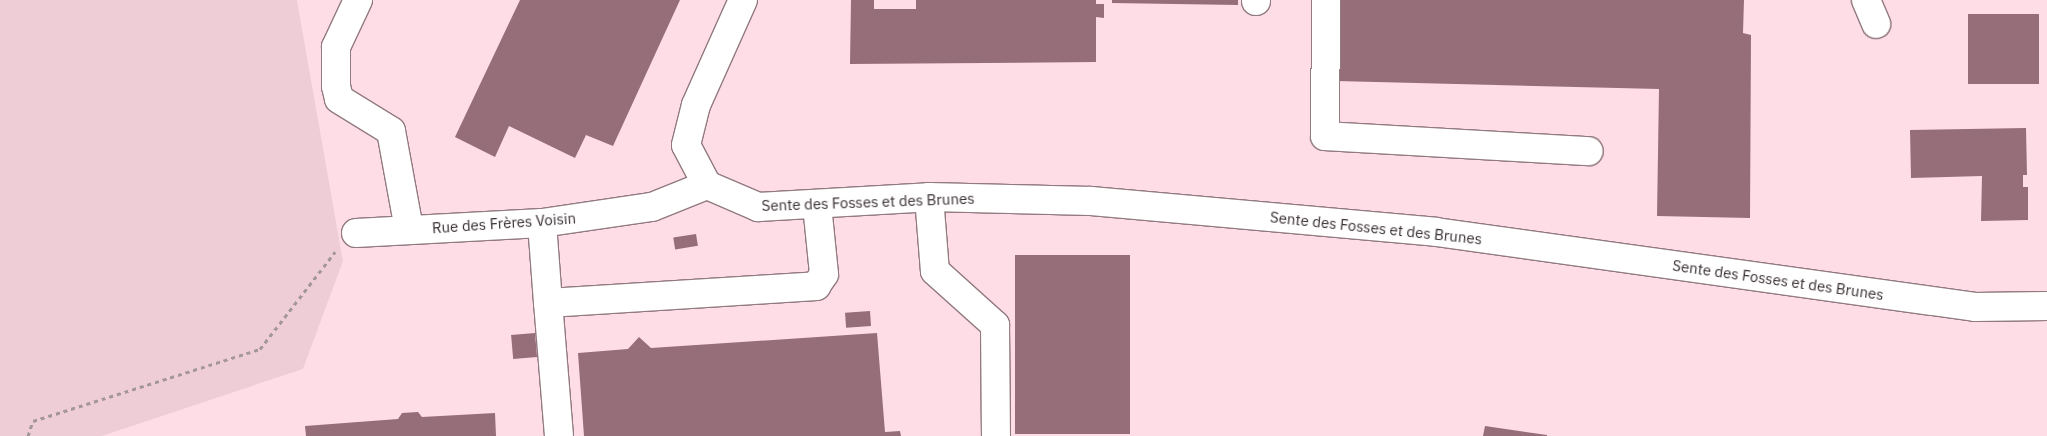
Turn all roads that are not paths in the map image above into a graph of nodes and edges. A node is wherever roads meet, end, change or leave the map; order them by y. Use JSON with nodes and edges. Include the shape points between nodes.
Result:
{"nodes":[{"id":1,"x":358,"y":0,"type":"edge"},
{"id":2,"x":743,"y":0,"type":"edge"},
{"id":3,"x":1326,"y":0,"type":"edge"},
{"id":4,"x":1589,"y":151,"type":"dead end"},
{"id":5,"x":707,"y":185,"type":"junction"},
{"id":6,"x":929,"y":197,"type":"junction"},
{"id":7,"x":817,"y":205,"type":"junction"},
{"id":8,"x":542,"y":223,"type":"junction"},
{"id":9,"x":409,"y":229,"type":"junction"},
{"id":10,"x":356,"y":233,"type":"road end"},
{"id":11,"x":548,"y":303,"type":"junction"},
{"id":12,"x":2047,"y":306,"type":"edge"},
{"id":13,"x":559,"y":436,"type":"edge"},
{"id":14,"x":996,"y":436,"type":"edge"}],
"edges":[{"from":1,"to":9,"type":"street","via":[[336,46],[336,86],[339,99],[391,131]]},
{"from":2,"to":5,"type":"street","via":[[696,105],[686,145]]},
{"from":3,"to":4,"type":"street","via":[[1325,136]]},
{"from":5,"to":7,"type":"street","name":"Sente des Fosses et des Brunes","via":[[758,207]]},
{"from":5,"to":8,"type":"street","name":"Rue des Frères Voisin","via":[[652,207]]},
{"from":6,"to":7,"type":"street","name":"Sente des Fosses et des Brunes"},
{"from":6,"to":12,"type":"street","name":"Sente des Fosses et des Brunes","via":[[1091,201],[1436,232],[1975,307]]},
{"from":6,"to":14,"type":"street","via":[[935,272],[995,325]]},
{"from":7,"to":11,"type":"street","via":[[824,274],[816,286]]},
{"from":8,"to":9,"type":"street","name":"Rue des Frères Voisin"},
{"from":8,"to":11,"type":"street"},
{"from":9,"to":10,"type":"street","name":"Rue des Frères Voisin"},
{"from":11,"to":13,"type":"street"}]}
